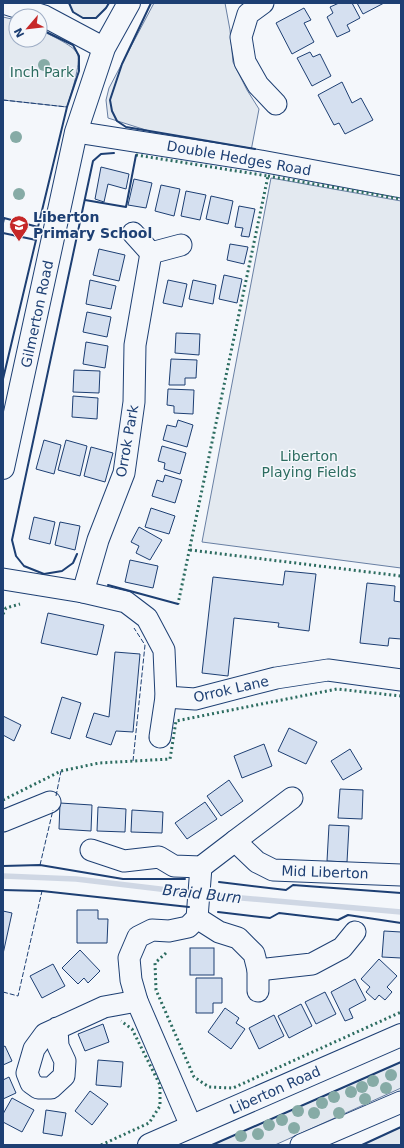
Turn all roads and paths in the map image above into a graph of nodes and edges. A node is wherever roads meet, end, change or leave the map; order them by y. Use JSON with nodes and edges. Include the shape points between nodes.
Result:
{"nodes":[{"id":1,"x":4,"y":3,"type":"edge"},
{"id":2,"x":129,"y":3,"type":"edge"},
{"id":3,"x":251,"y":7,"type":"edge"},
{"id":4,"x":40,"y":8,"type":"edge"},
{"id":5,"x":48,"y":10,"type":"edge"},
{"id":6,"x":104,"y":48,"type":"junction"},
{"id":7,"x":276,"y":104,"type":"dead end"},
{"id":8,"x":76,"y":132,"type":"junction"},
{"id":9,"x":401,"y":187,"type":"edge"},
{"id":10,"x":133,"y":233,"type":"dead end"},
{"id":11,"x":180,"y":245,"type":"dead end"},
{"id":12,"x":151,"y":253,"type":"junction"},
{"id":13,"x":3,"y":468,"type":"edge"},
{"id":14,"x":3,"y":579,"type":"edge"},
{"id":15,"x":83,"y":592,"type":"junction"},
{"id":16,"x":401,"y":680,"type":"edge"},
{"id":17,"x":166,"y":697,"type":"junction"},
{"id":18,"x":160,"y":737,"type":"dead end"},
{"id":19,"x":292,"y":798,"type":"dead end"},
{"id":20,"x":50,"y":802,"type":"dead end"},
{"id":21,"x":3,"y":821,"type":"edge"},
{"id":22,"x":235,"y":841,"type":"junction"},
{"id":23,"x":91,"y":850,"type":"dead end"},
{"id":24,"x":202,"y":866,"type":"junction"},
{"id":25,"x":401,"y":875,"type":"edge"},
{"id":26,"x":197,"y":918,"type":"junction"},
{"id":27,"x":355,"y":932,"type":"dead end"},
{"id":28,"x":258,"y":970,"type":"junction"},
{"id":29,"x":258,"y":991,"type":"dead end"},
{"id":30,"x":137,"y":1001,"type":"junction"},
{"id":31,"x":57,"y":1028,"type":"dead end"},
{"id":32,"x":401,"y":1035,"type":"edge"},
{"id":33,"x":401,"y":1102,"type":"edge"},
{"id":34,"x":191,"y":1126,"type":"junction"},
{"id":35,"x":149,"y":1145,"type":"edge"},
{"id":36,"x":301,"y":1145,"type":"edge"}],
"edges":[{"from":1,"to":4,"type":"street"},
{"from":2,"to":6,"type":"main road","name":"Gilmerton Road"},
{"from":3,"to":7,"type":"street","via":[[241,37],[245,62],[258,85]]},
{"from":5,"to":6,"type":"street"},
{"from":6,"to":8,"type":"main road","name":"Gilmerton Road"},
{"from":8,"to":9,"type":"street","name":"Double Hedges Road","via":[[261,161]]},
{"from":8,"to":13,"type":"main road","name":"Gilmerton Road"},
{"from":10,"to":12,"type":"street"},
{"from":11,"to":12,"type":"street"},
{"from":12,"to":15,"type":"street","name":"Orrok Park","via":[[135,346],[134,402],[124,473],[98,540]]},
{"from":14,"to":15,"type":"street"},
{"from":15,"to":17,"type":"street","via":[[126,602],[147,618],[164,650]]},
{"from":16,"to":17,"type":"street","name":"Orrok Lane","via":[[328,670],[276,678],[195,699]]},
{"from":17,"to":18,"type":"street"},
{"from":19,"to":22,"type":"street"},
{"from":20,"to":21,"type":"street"},
{"from":22,"to":24,"type":"street"},
{"from":22,"to":25,"type":"street","name":"Mid Liberton","via":[[257,862],[273,870]]},
{"from":23,"to":24,"type":"street","via":[[124,861],[159,857],[174,866]]},
{"from":24,"to":26,"type":"street"},
{"from":26,"to":28,"type":"street","via":[[219,932],[238,938],[254,954]]},
{"from":26,"to":30,"type":"street","via":[[188,928],[152,930],[138,937],[129,958],[131,980]]},
{"from":27,"to":28,"type":"street","via":[[342,948],[312,964]]},
{"from":28,"to":29,"type":"street"},
{"from":30,"to":31,"type":"street","via":[[104,1007]]},
{"from":30,"to":34,"type":"street"},
{"from":32,"to":34,"type":"main road","name":"Liberton Road"},
{"from":33,"to":36,"type":"street"},
{"from":34,"to":35,"type":"main road","name":"Liberton Road"}]}
